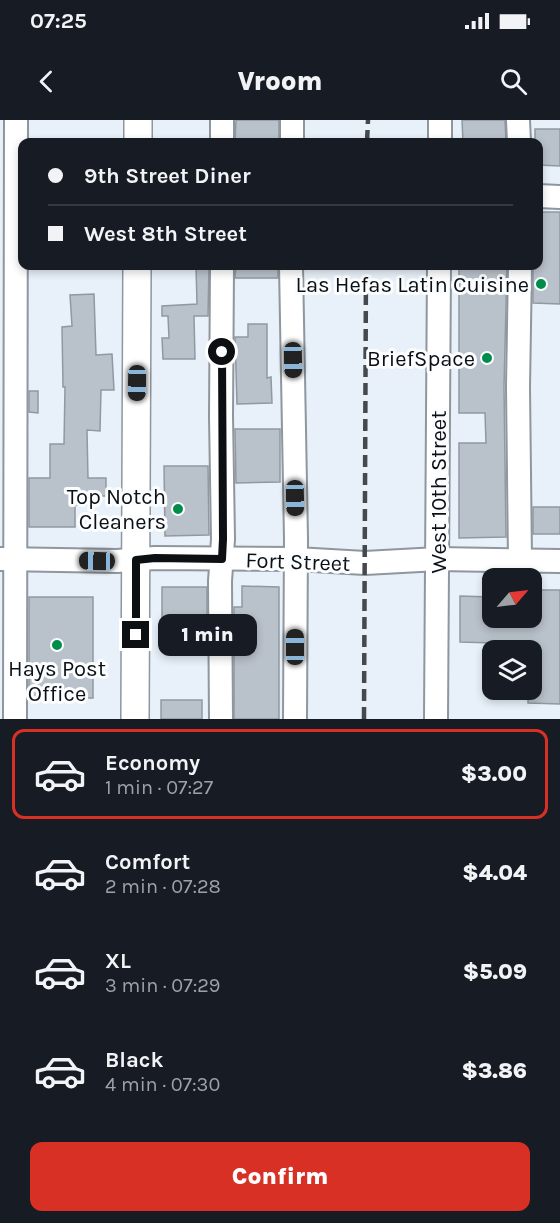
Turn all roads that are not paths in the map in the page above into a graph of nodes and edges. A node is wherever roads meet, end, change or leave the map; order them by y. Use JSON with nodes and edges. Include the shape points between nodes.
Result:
{"nodes":[{"id":1,"x":16,"y":120,"type":"edge"},
{"id":2,"x":138,"y":120,"type":"edge"},
{"id":3,"x":222,"y":120,"type":"edge"},
{"id":4,"x":292,"y":120,"type":"edge"},
{"id":5,"x":440,"y":120,"type":"edge"},
{"id":6,"x":518,"y":120,"type":"edge"},
{"id":7,"x":138,"y":138,"type":"edge"},
{"id":8,"x":222,"y":138,"type":"edge"},
{"id":9,"x":292,"y":138,"type":"edge"},
{"id":10,"x":440,"y":138,"type":"edge"},
{"id":11,"x":519,"y":138,"type":"edge"},
{"id":12,"x":543,"y":196,"type":"edge"},
{"id":13,"x":560,"y":198,"type":"edge"},
{"id":14,"x":13,"y":199,"type":"edge"},
{"id":15,"x":137,"y":270,"type":"edge"},
{"id":16,"x":222,"y":270,"type":"edge"},
{"id":17,"x":291,"y":270,"type":"edge"},
{"id":18,"x":439,"y":270,"type":"edge"},
{"id":19,"x":520,"y":270,"type":"edge"},
{"id":20,"x":222,"y":559,"type":"junction"},
{"id":21,"x":296,"y":559,"type":"junction"},
{"id":22,"x":438,"y":559,"type":"junction"},
{"id":23,"x":7,"y":560,"type":"edge"},
{"id":24,"x":136,"y":560,"type":"junction"},
{"id":25,"x":520,"y":560,"type":"junction"},
{"id":26,"x":560,"y":561,"type":"edge"},
{"id":27,"x":15,"y":719,"type":"edge"},
{"id":28,"x":135,"y":719,"type":"edge"},
{"id":29,"x":221,"y":719,"type":"edge"},
{"id":30,"x":295,"y":719,"type":"edge"},
{"id":31,"x":436,"y":719,"type":"edge"}],
"edges":[{"from":1,"to":14,"type":"street"},
{"from":2,"to":7,"type":"main road"},
{"from":3,"to":8,"type":"street"},
{"from":4,"to":9,"type":"street"},
{"from":5,"to":10,"type":"street"},
{"from":6,"to":11,"type":"street"},
{"from":12,"to":13,"type":"street"},
{"from":14,"to":23,"type":"street"},
{"from":15,"to":24,"type":"main road"},
{"from":16,"to":20,"type":"street"},
{"from":17,"to":21,"type":"street"},
{"from":18,"to":22,"type":"street","name":"West 10th Street"},
{"from":19,"to":25,"type":"street"},
{"from":20,"to":21,"type":"street","name":"Fort Street"},
{"from":20,"to":24,"type":"street","name":"Fort Street"},
{"from":20,"to":29,"type":"street"},
{"from":21,"to":22,"type":"street","name":"Fort Street","via":[[365,563]]},
{"from":21,"to":30,"type":"street"},
{"from":22,"to":25,"type":"street","name":"Fort Street"},
{"from":22,"to":31,"type":"street","name":"West 10th Street"},
{"from":23,"to":24,"type":"street","name":"Fort Street"},
{"from":23,"to":27,"type":"street"},
{"from":24,"to":28,"type":"main road"},
{"from":25,"to":26,"type":"street","name":"Fort Street"}]}
